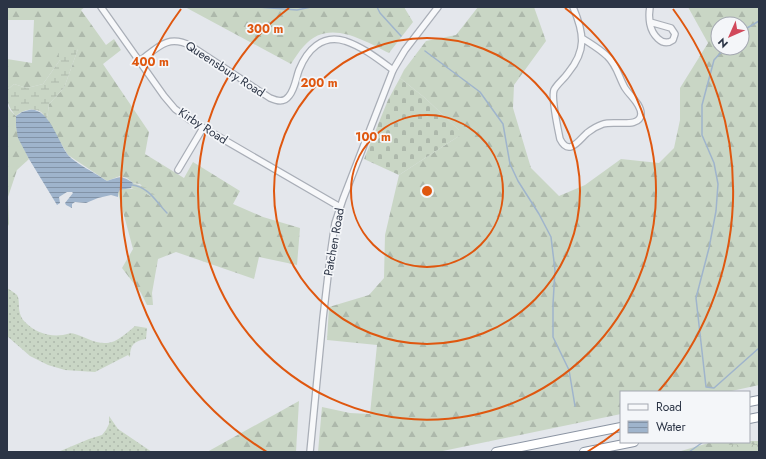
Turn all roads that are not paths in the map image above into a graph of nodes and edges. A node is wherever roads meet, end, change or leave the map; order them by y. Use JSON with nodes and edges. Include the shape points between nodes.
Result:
{"nodes":[{"id":1,"x":101,"y":7,"type":"edge"},
{"id":2,"x":438,"y":7,"type":"edge"},
{"id":3,"x":573,"y":7,"type":"edge"},
{"id":4,"x":650,"y":7,"type":"edge"},
{"id":5,"x":650,"y":22,"type":"junction"},
{"id":6,"x":582,"y":38,"type":"junction"},
{"id":7,"x":140,"y":61,"type":"junction"},
{"id":8,"x":393,"y":70,"type":"junction"},
{"id":9,"x":203,"y":128,"type":"junction"},
{"id":10,"x":178,"y":170,"type":"dead end"},
{"id":11,"x":340,"y":207,"type":"junction"},
{"id":12,"x":620,"y":427,"type":"edge"},
{"id":13,"x":629,"y":443,"type":"edge"},
{"id":14,"x":310,"y":452,"type":"edge"},
{"id":15,"x":496,"y":452,"type":"edge"},
{"id":16,"x":584,"y":452,"type":"edge"}],
"edges":[{"from":1,"to":7,"type":"street","name":"Kirby Road"},
{"from":2,"to":8,"type":"street","name":"Patchen Road"},
{"from":3,"to":6,"type":"street"},
{"from":4,"to":5,"type":"street"},
{"from":5,"to":5,"type":"street","via":[[654,33],[662,42],[668,43],[673,40],[675,34],[671,28]]},
{"from":6,"to":6,"type":"street","via":[[581,50],[576,61],[553,92],[560,139],[568,147],[576,145],[599,125],[610,122],[633,123],[641,115],[639,107],[625,88],[613,63]]},
{"from":7,"to":8,"type":"street","name":"Queensbury Road","via":[[165,43],[180,41],[270,98],[281,101],[290,96],[307,54],[326,40],[353,44]]},
{"from":7,"to":9,"type":"street","name":"Kirby Road","via":[[169,102]]},
{"from":8,"to":11,"type":"street","name":"Patchen Road"},
{"from":9,"to":10,"type":"street"},
{"from":9,"to":11,"type":"street","name":"Kirby Road"},
{"from":11,"to":14,"type":"street","name":"Patchen Road","via":[[331,250]]},
{"from":12,"to":15,"type":"highway"},
{"from":13,"to":16,"type":"highway"}]}
